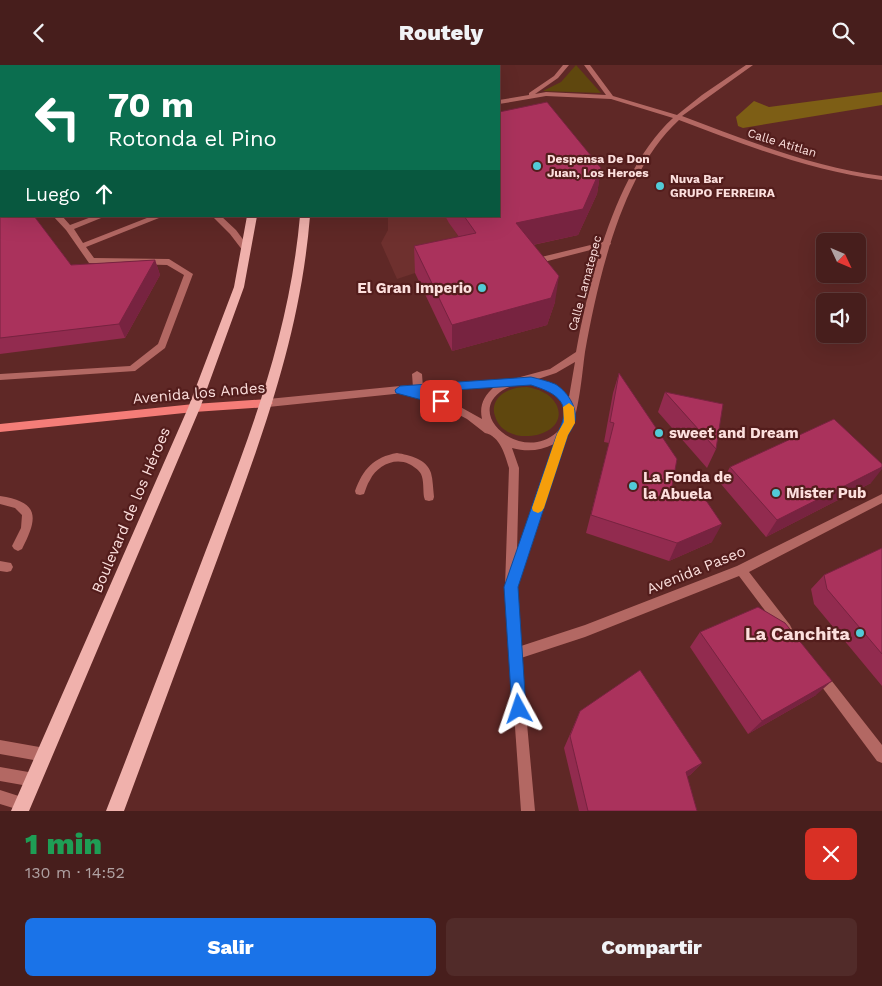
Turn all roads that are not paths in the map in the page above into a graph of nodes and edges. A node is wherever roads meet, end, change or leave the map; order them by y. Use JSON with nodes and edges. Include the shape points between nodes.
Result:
{"nodes":[{"id":1,"x":566,"y":65,"type":"edge"},
{"id":2,"x":587,"y":65,"type":"edge"},
{"id":3,"x":750,"y":65,"type":"edge"},
{"id":4,"x":610,"y":97,"type":"junction"},
{"id":5,"x":523,"y":98,"type":"junction"},
{"id":6,"x":500,"y":103,"type":"edge"},
{"id":7,"x":678,"y":117,"type":"junction"},
{"id":8,"x":882,"y":178,"type":"edge"},
{"id":9,"x":59,"y":217,"type":"edge"},
{"id":10,"x":99,"y":217,"type":"edge"},
{"id":11,"x":157,"y":217,"type":"edge"},
{"id":12,"x":217,"y":217,"type":"edge"},
{"id":13,"x":252,"y":217,"type":"edge"},
{"id":14,"x":305,"y":217,"type":"edge"},
{"id":15,"x":69,"y":229,"type":"junction"},
{"id":16,"x":607,"y":243,"type":"junction"},
{"id":17,"x":82,"y":246,"type":"junction"},
{"id":18,"x":246,"y":249,"type":"junction"},
{"id":19,"x":530,"y":263,"type":"edge"},
{"id":20,"x":580,"y":354,"type":"junction"},
{"id":21,"x":417,"y":374,"type":"dead end"},
{"id":22,"x":0,"y":377,"type":"edge"},
{"id":23,"x":516,"y":381,"type":"junction"},
{"id":24,"x":418,"y":388,"type":"junction"},
{"id":25,"x":400,"y":390,"type":"junction"},
{"id":26,"x":268,"y":403,"type":"junction"},
{"id":27,"x":194,"y":408,"type":"junction"},
{"id":28,"x":570,"y":418,"type":"junction"},
{"id":29,"x":0,"y":428,"type":"edge"},
{"id":30,"x":563,"y":434,"type":"junction"},
{"id":31,"x":497,"y":436,"type":"junction"},
{"id":32,"x":360,"y":491,"type":"dead end"},
{"id":33,"x":429,"y":497,"type":"dead end"},
{"id":34,"x":882,"y":497,"type":"edge"},
{"id":35,"x":0,"y":499,"type":"edge"},
{"id":36,"x":18,"y":546,"type":"dead end"},
{"id":37,"x":741,"y":570,"type":"junction"},
{"id":38,"x":511,"y":587,"type":"junction"},
{"id":39,"x":794,"y":640,"type":"edge"},
{"id":40,"x":514,"y":654,"type":"junction"},
{"id":41,"x":811,"y":663,"type":"edge"},
{"id":42,"x":0,"y":747,"type":"edge"},
{"id":43,"x":45,"y":755,"type":"junction"},
{"id":44,"x":882,"y":756,"type":"edge"},
{"id":45,"x":0,"y":774,"type":"edge"},
{"id":46,"x":34,"y":780,"type":"junction"},
{"id":47,"x":0,"y":797,"type":"edge"},
{"id":48,"x":21,"y":808,"type":"edge"},
{"id":49,"x":115,"y":811,"type":"edge"},
{"id":50,"x":528,"y":811,"type":"edge"}],
"edges":[{"from":1,"to":5,"type":"street","via":[[547,84]]},
{"from":2,"to":4,"type":"street"},
{"from":3,"to":7,"type":"street","name":"Calle Lamatepec"},
{"from":4,"to":5,"type":"street","name":"Calle Atitlan","via":[[560,94]]},
{"from":4,"to":7,"type":"street","name":"Calle Atitlan"},
{"from":5,"to":6,"type":"street"},
{"from":7,"to":8,"type":"street","name":"Calle Atitlan","via":[[793,159]]},
{"from":7,"to":16,"type":"street","name":"Calle Lamatepec","via":[[649,153],[630,187]]},
{"from":9,"to":15,"type":"street"},
{"from":10,"to":15,"type":"street"},
{"from":11,"to":17,"type":"street"},
{"from":12,"to":18,"type":"street"},
{"from":13,"to":18,"type":"main road","name":"Boulevard de los Héroes"},
{"from":14,"to":26,"type":"main road","via":[[292,310]]},
{"from":15,"to":17,"type":"street"},
{"from":16,"to":19,"type":"street"},
{"from":16,"to":20,"type":"street","name":"Calle Lamatepec"},
{"from":17,"to":22,"type":"street","via":[[92,261],[169,262],[189,274],[162,346],[132,369]]},
{"from":18,"to":27,"type":"main road","name":"Boulevard de los Héroes","via":[[238,287]]},
{"from":20,"to":23,"type":"street","name":"Calle Lamatepec","via":[[553,371]]},
{"from":20,"to":28,"type":"street","name":"Calle Lamatepec"},
{"from":21,"to":24,"type":"street"},
{"from":23,"to":24,"type":"street","name":"Avenida los Andes"},
{"from":23,"to":28,"type":"street","via":[[541,383],[559,393],[568,407]]},
{"from":23,"to":31,"type":"street","via":[[493,391],[484,407],[484,417]]},
{"from":24,"to":25,"type":"street","name":"Avenida los Andes"},
{"from":25,"to":26,"type":"street","name":"Avenida los Andes"},
{"from":25,"to":31,"type":"street","name":"Avenida los Andes","via":[[455,407]]},
{"from":26,"to":27,"type":"street","name":"Avenida los Andes"},
{"from":26,"to":49,"type":"main road"},
{"from":27,"to":29,"type":"street","name":"Avenida los Andes"},
{"from":27,"to":43,"type":"main road","name":"Boulevard de los Héroes"},
{"from":28,"to":30,"type":"street"},
{"from":30,"to":31,"type":"street","via":[[551,443],[539,446],[515,445]]},
{"from":30,"to":38,"type":"street","name":"Avenida los Andes"},
{"from":31,"to":38,"type":"street","name":"Avenida los Andes","via":[[510,453],[514,468]]},
{"from":32,"to":33,"type":"street","via":[[369,471],[392,458],[403,458],[411,459],[426,472]]},
{"from":34,"to":37,"type":"street","name":"Avenida Paseo"},
{"from":35,"to":36,"type":"street","via":[[14,501],[25,508],[29,518],[27,531]]},
{"from":37,"to":39,"type":"street"},
{"from":37,"to":40,"type":"street","name":"Avenida Paseo","via":[[585,631]]},
{"from":38,"to":40,"type":"street","name":"Avenida los Andes"},
{"from":40,"to":50,"type":"street","name":"Avenida los Andes"},
{"from":41,"to":44,"type":"street"},
{"from":42,"to":43,"type":"street"},
{"from":43,"to":46,"type":"main road","name":"Boulevard de los Héroes"},
{"from":45,"to":46,"type":"street"},
{"from":46,"to":48,"type":"main road","name":"Boulevard de los Héroes"},
{"from":47,"to":48,"type":"street"}]}
